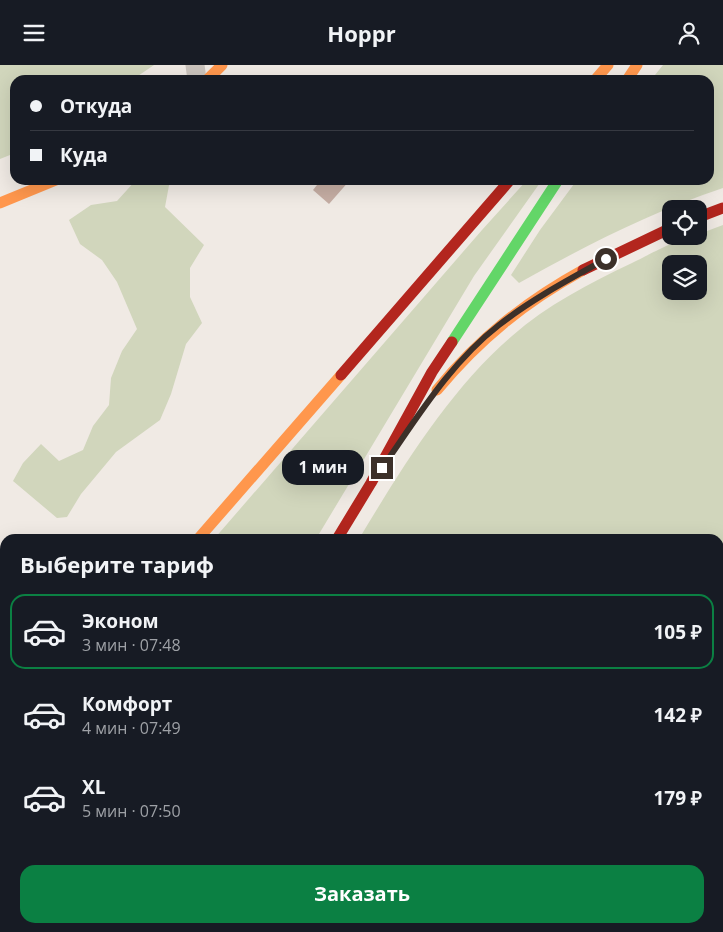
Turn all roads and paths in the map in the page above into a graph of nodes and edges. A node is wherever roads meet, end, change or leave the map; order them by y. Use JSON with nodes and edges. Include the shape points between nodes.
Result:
{"nodes":[{"id":1,"x":222,"y":65,"type":"edge"},
{"id":2,"x":608,"y":65,"type":"edge"},
{"id":3,"x":212,"y":75,"type":"edge"},
{"id":4,"x":599,"y":75,"type":"edge"},
{"id":5,"x":44,"y":185,"type":"edge"},
{"id":6,"x":506,"y":185,"type":"edge"},
{"id":7,"x":555,"y":185,"type":"edge"},
{"id":8,"x":0,"y":203,"type":"edge"},
{"id":9,"x":723,"y":208,"type":"edge"},
{"id":10,"x":707,"y":214,"type":"edge"},
{"id":11,"x":662,"y":232,"type":"edge"},
{"id":12,"x":371,"y":483,"type":"junction"},
{"id":13,"x":202,"y":534,"type":"edge"},
{"id":14,"x":340,"y":534,"type":"edge"}],
"edges":[{"from":1,"to":3,"type":"main road"},
{"from":2,"to":4,"type":"main road"},
{"from":5,"to":8,"type":"main road"},
{"from":6,"to":13,"type":"main road"},
{"from":7,"to":12,"type":"main road","via":[[432,372]]},
{"from":9,"to":10,"type":"main road"},
{"from":11,"to":12,"type":"main road","via":[[606,259],[527,305],[498,326],[443,382]]},
{"from":12,"to":14,"type":"main road"}]}
